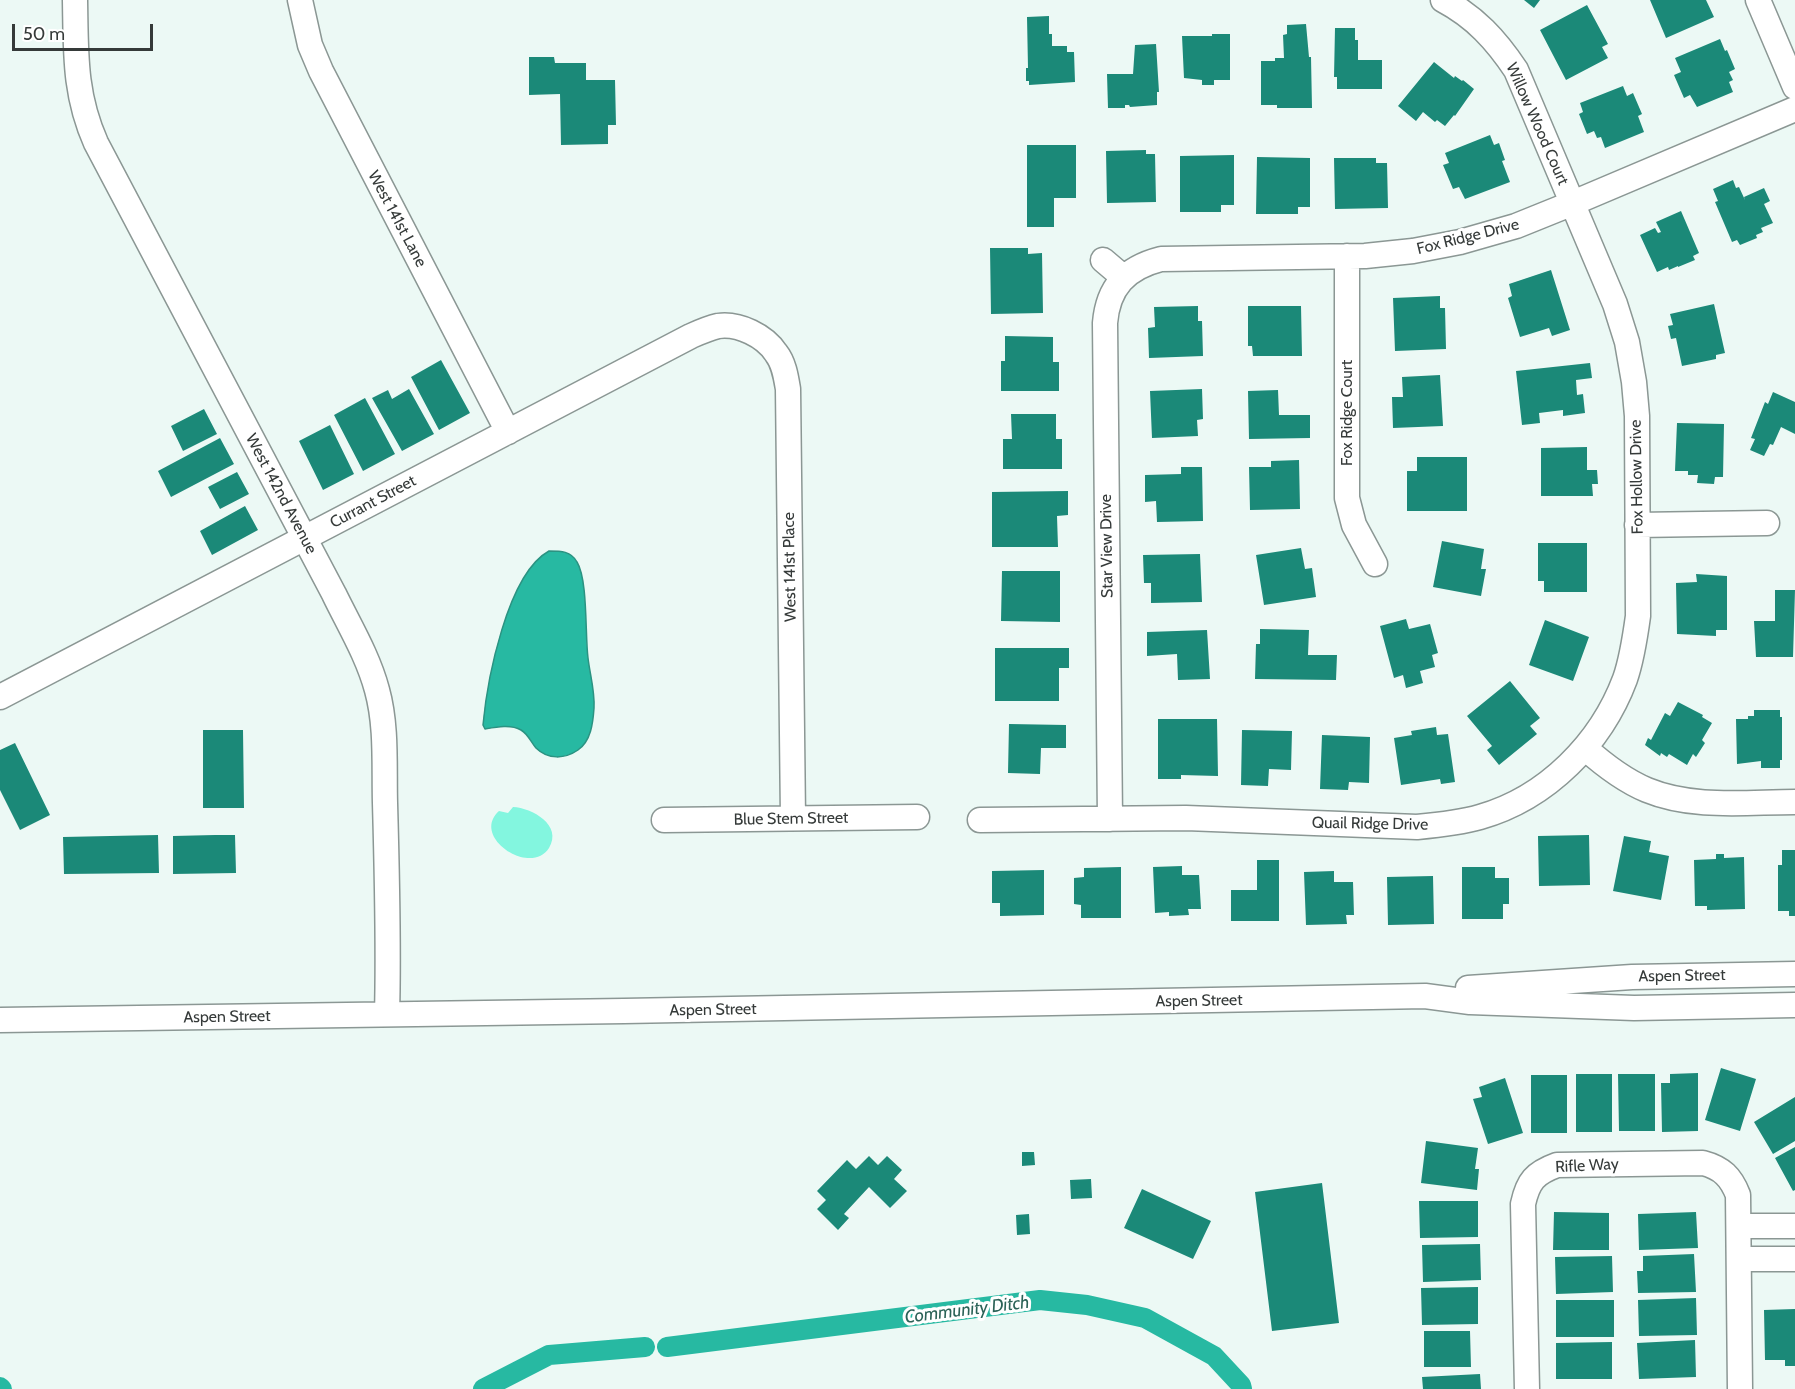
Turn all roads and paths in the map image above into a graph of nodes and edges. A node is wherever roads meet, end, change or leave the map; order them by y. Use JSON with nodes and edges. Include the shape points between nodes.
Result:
{"nodes":[{"id":1,"x":75,"y":0,"type":"edge"},
{"id":2,"x":300,"y":0,"type":"edge"},
{"id":3,"x":1443,"y":0,"type":"edge"},
{"id":4,"x":1758,"y":0,"type":"edge"},
{"id":5,"x":1795,"y":87,"type":"edge"},
{"id":6,"x":1795,"y":109,"type":"edge"},
{"id":7,"x":1573,"y":203,"type":"junction"},
{"id":8,"x":1347,"y":256,"type":"junction"},
{"id":9,"x":1103,"y":260,"type":"dead end"},
{"id":10,"x":1123,"y":278,"type":"junction"},
{"id":11,"x":750,"y":331,"type":"joint"},
{"id":12,"x":508,"y":432,"type":"junction"},
{"id":13,"x":1767,"y":524,"type":"dead end"},
{"id":14,"x":1637,"y":525,"type":"junction"},
{"id":15,"x":305,"y":538,"type":"junction"},
{"id":16,"x":1375,"y":564,"type":"dead end"},
{"id":17,"x":0,"y":697,"type":"edge"},
{"id":18,"x":1585,"y":748,"type":"junction"},
{"id":19,"x":1795,"y":802,"type":"edge"},
{"id":20,"x":917,"y":817,"type":"dead end"},
{"id":21,"x":793,"y":818,"type":"junction"},
{"id":22,"x":1110,"y":819,"type":"junction"},
{"id":23,"x":664,"y":820,"type":"dead end"},
{"id":24,"x":980,"y":820,"type":"dead end"},
{"id":25,"x":1795,"y":974,"type":"edge"},
{"id":26,"x":1425,"y":996,"type":"junction"},
{"id":27,"x":1795,"y":1005,"type":"edge"},
{"id":28,"x":387,"y":1014,"type":"junction"},
{"id":29,"x":0,"y":1020,"type":"edge"},
{"id":30,"x":1739,"y":1226,"type":"junction"},
{"id":31,"x":1795,"y":1226,"type":"edge"},
{"id":32,"x":1739,"y":1259,"type":"junction"},
{"id":33,"x":1795,"y":1259,"type":"edge"},
{"id":34,"x":1527,"y":1389,"type":"edge"},
{"id":35,"x":1740,"y":1389,"type":"edge"}],
"edges":[{"from":1,"to":15,"type":"street","name":"West 142nd Avenue","via":[[79,89],[90,130]]},
{"from":2,"to":12,"type":"street","name":"West 141st Lane","via":[[310,45],[329,88]]},
{"from":3,"to":7,"type":"street","name":"Willow Wood Court","via":[[1482,26],[1500,46],[1515,70]]},
{"from":4,"to":5,"type":"street"},
{"from":6,"to":7,"type":"street","name":"Fox Ridge Drive"},
{"from":7,"to":8,"type":"street","name":"Fox Ridge Drive","via":[[1516,226],[1460,242],[1413,251]]},
{"from":7,"to":14,"type":"street","name":"Fox Hollow Drive","via":[[1627,342],[1636,416]]},
{"from":8,"to":10,"type":"street","name":"Fox Ridge Drive","via":[[1161,259],[1145,263]]},
{"from":8,"to":16,"type":"street","name":"Fox Ridge Court","via":[[1347,498],[1354,525]]},
{"from":9,"to":10,"type":"street"},
{"from":10,"to":22,"type":"street","name":"Star View Drive","via":[[1106,309],[1105,324]]},
{"from":11,"to":12,"type":"street","name":"Currant Street","via":[[720,326],[706,330]]},
{"from":11,"to":21,"type":"street","name":"West 141st Place","via":[[777,354],[788,389]]},
{"from":12,"to":15,"type":"street","name":"Currant Street"},
{"from":13,"to":14,"type":"street"},
{"from":14,"to":18,"type":"street","name":"Fox Hollow Drive","via":[[1638,616],[1634,647],[1615,703]]},
{"from":15,"to":17,"type":"street","name":"Currant Street"},
{"from":15,"to":28,"type":"street","name":"West 142nd Avenue","via":[[370,667],[381,709]]},
{"from":18,"to":19,"type":"street","via":[[1623,778],[1672,798],[1698,802]]},
{"from":18,"to":22,"type":"street","name":"Quail Ridge Drive","via":[[1538,790],[1482,817],[1451,824],[1417,827]]},
{"from":20,"to":21,"type":"street","name":"Blue Stem Street"},
{"from":21,"to":23,"type":"street","name":"Blue Stem Street"},
{"from":22,"to":24,"type":"street","name":"Quail Ridge Drive"},
{"from":25,"to":26,"type":"street","name":"Aspen Street","via":[[1632,977],[1468,988]]},
{"from":26,"to":27,"type":"street","name":"Aspen Street","via":[[1470,1002],[1634,1008]]},
{"from":26,"to":28,"type":"street","name":"Aspen Street"},
{"from":28,"to":29,"type":"street","name":"Aspen Street"},
{"from":30,"to":31,"type":"street"},
{"from":30,"to":32,"type":"street","name":"Rifle Way"},
{"from":30,"to":34,"type":"street","name":"Rifle Way","via":[[1738,1196],[1726,1174],[1715,1166],[1557,1165],[1544,1170],[1526,1190],[1523,1204]]},
{"from":32,"to":33,"type":"street"},
{"from":32,"to":35,"type":"street","name":"Rifle Way"}]}
